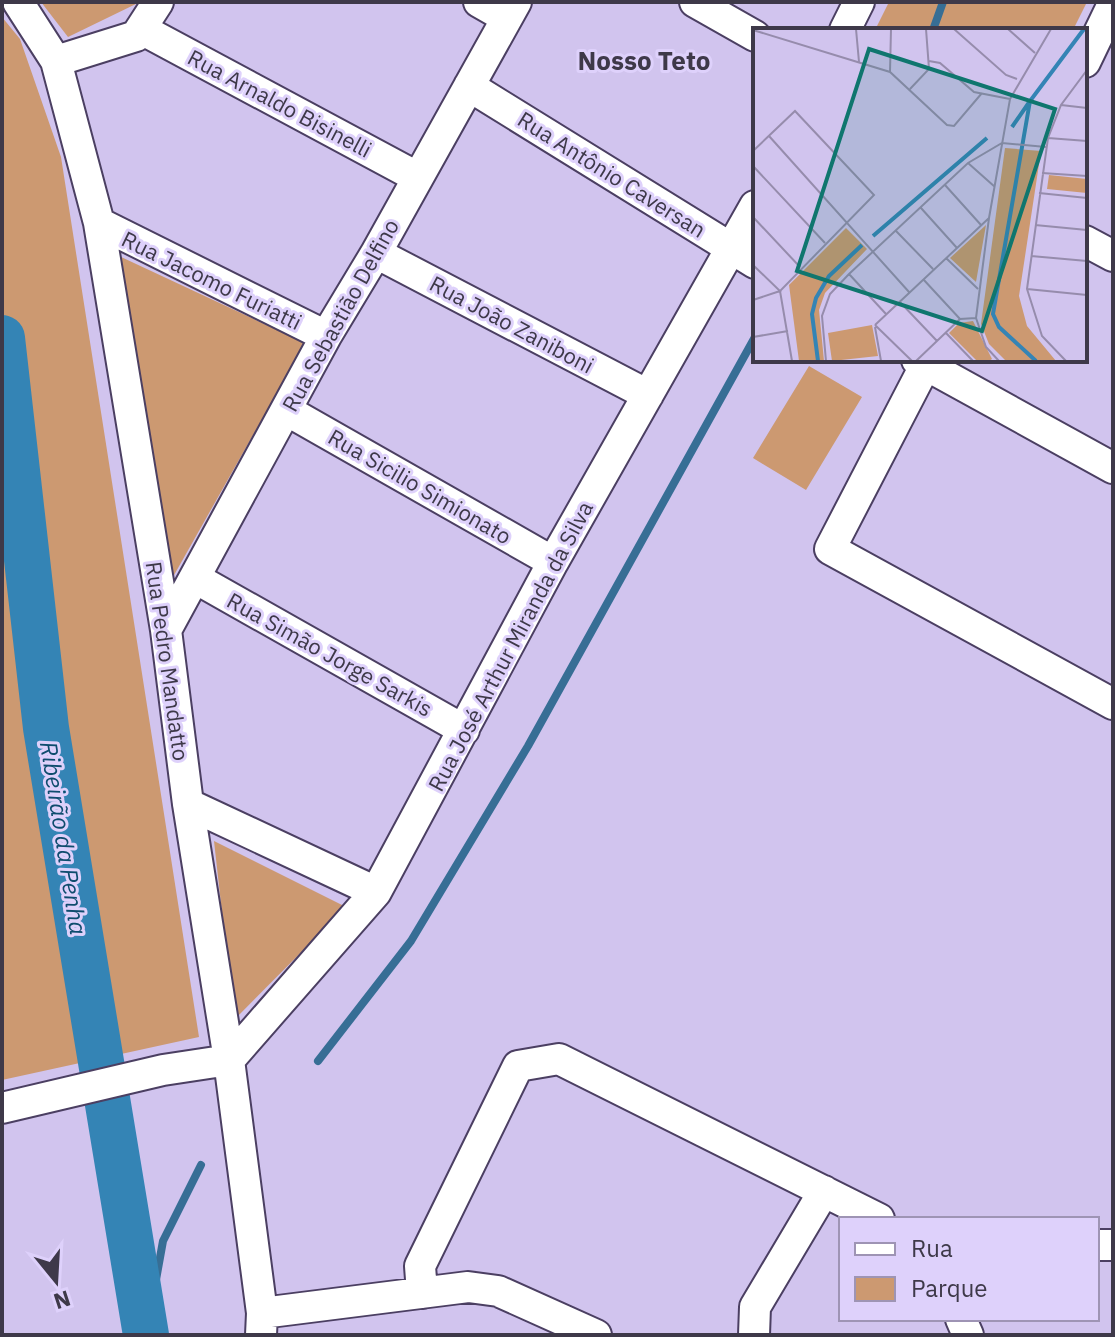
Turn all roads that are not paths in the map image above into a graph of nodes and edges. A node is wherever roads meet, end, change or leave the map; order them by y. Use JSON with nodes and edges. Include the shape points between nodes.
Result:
{"nodes":[{"id":1,"x":18,"y":2,"type":"edge"},
{"id":2,"x":158,"y":2,"type":"edge"},
{"id":3,"x":479,"y":2,"type":"edge"},
{"id":4,"x":695,"y":2,"type":"edge"},
{"id":5,"x":859,"y":2,"type":"edge"},
{"id":6,"x":512,"y":10,"type":"edge"},
{"id":7,"x":1110,"y":20,"type":"edge"},
{"id":8,"x":846,"y":28,"type":"edge"},
{"id":9,"x":143,"y":30,"type":"junction"},
{"id":10,"x":753,"y":35,"type":"edge"},
{"id":11,"x":1087,"y":59,"type":"edge"},
{"id":12,"x":56,"y":61,"type":"junction"},
{"id":13,"x":469,"y":86,"type":"junction"},
{"id":14,"x":417,"y":177,"type":"junction"},
{"id":15,"x":753,"y":215,"type":"edge"},
{"id":16,"x":99,"y":223,"type":"junction"},
{"id":17,"x":1087,"y":242,"type":"edge"},
{"id":18,"x":376,"y":253,"type":"junction"},
{"id":19,"x":744,"y":256,"type":"edge"},
{"id":20,"x":1113,"y":256,"type":"edge"},
{"id":21,"x":326,"y":336,"type":"junction"},
{"id":22,"x":923,"y":362,"type":"edge"},
{"id":23,"x":648,"y":395,"type":"junction"},
{"id":24,"x":286,"y":410,"type":"junction"},
{"id":25,"x":1113,"y":468,"type":"edge"},
{"id":26,"x":553,"y":562,"type":"junction"},
{"id":27,"x":195,"y":578,"type":"junction"},
{"id":28,"x":166,"y":630,"type":"junction"},
{"id":29,"x":1113,"y":704,"type":"edge"},
{"id":30,"x":464,"y":730,"type":"junction"},
{"id":31,"x":188,"y":804,"type":"junction"},
{"id":32,"x":376,"y":892,"type":"junction"},
{"id":33,"x":229,"y":1060,"type":"junction"},
{"id":34,"x":2,"y":1108,"type":"edge"},
{"id":35,"x":824,"y":1191,"type":"junction"},
{"id":36,"x":875,"y":1217,"type":"edge"},
{"id":37,"x":422,"y":1293,"type":"junction"},
{"id":38,"x":261,"y":1324,"type":"edge"},
{"id":39,"x":596,"y":1335,"type":"edge"},
{"id":40,"x":754,"y":1335,"type":"edge"}],
"edges":[{"from":1,"to":12,"type":"street","name":"Rua Pedro Mandatto"},
{"from":2,"to":9,"type":"street"},
{"from":3,"to":6,"type":"street"},
{"from":4,"to":10,"type":"street"},
{"from":5,"to":8,"type":"street"},
{"from":6,"to":13,"type":"street","name":"Rua Sebastião Delfino"},
{"from":7,"to":11,"type":"street"},
{"from":9,"to":12,"type":"street"},
{"from":9,"to":14,"type":"street","name":"Rua Arnaldo Bisinelli"},
{"from":12,"to":16,"type":"street","name":"Rua Pedro Mandatto"},
{"from":13,"to":14,"type":"street","name":"Rua Sebastião Delfino"},
{"from":13,"to":19,"type":"street","name":"Rua Antônio Caversan"},
{"from":14,"to":18,"type":"street","name":"Rua Sebastião Delfino"},
{"from":15,"to":19,"type":"street","name":"Rua José Arthur Miranda da Silva"},
{"from":16,"to":21,"type":"street","name":"Rua Jacomo Furiatti"},
{"from":16,"to":28,"type":"street","name":"Rua Pedro Mandatto"},
{"from":17,"to":20,"type":"street"},
{"from":18,"to":21,"type":"street","name":"Rua Sebastião Delfino"},
{"from":18,"to":23,"type":"street","name":"Rua João Zaniboni"},
{"from":19,"to":23,"type":"street","name":"Rua José Arthur Miranda da Silva"},
{"from":21,"to":24,"type":"street","name":"Rua Sebastião Delfino"},
{"from":22,"to":25,"type":"street"},
{"from":22,"to":29,"type":"street","via":[[830,549]]},
{"from":23,"to":26,"type":"street","name":"Rua José Arthur Miranda da Silva"},
{"from":24,"to":26,"type":"street","name":"Rua Sicilio Simionato"},
{"from":24,"to":27,"type":"street","name":"Rua Sebastião Delfino"},
{"from":26,"to":30,"type":"street","name":"Rua José Arthur Miranda da Silva"},
{"from":27,"to":28,"type":"street","name":"Rua Sebastião Delfino"},
{"from":27,"to":30,"type":"street","name":"Rua Simão Jorge Sarkis"},
{"from":28,"to":31,"type":"street","name":"Rua Pedro Mandatto"},
{"from":30,"to":32,"type":"street","name":"Rua José Arthur Miranda da Silva"},
{"from":31,"to":32,"type":"street"},
{"from":31,"to":33,"type":"street","name":"Rua Pedro Mandatto"},
{"from":32,"to":33,"type":"street","name":"Rua José Arthur Miranda da Silva"},
{"from":33,"to":34,"type":"street"},
{"from":33,"to":38,"type":"street","name":"Rua Pedro Mandatto"},
{"from":35,"to":36,"type":"street"},
{"from":35,"to":37,"type":"street","via":[[559,1059],[531,1061],[518,1066],[420,1266]]},
{"from":35,"to":40,"type":"street","via":[[755,1307]]},
{"from":37,"to":38,"type":"street"},
{"from":37,"to":39,"type":"street","via":[[468,1287],[498,1291]]}]}
